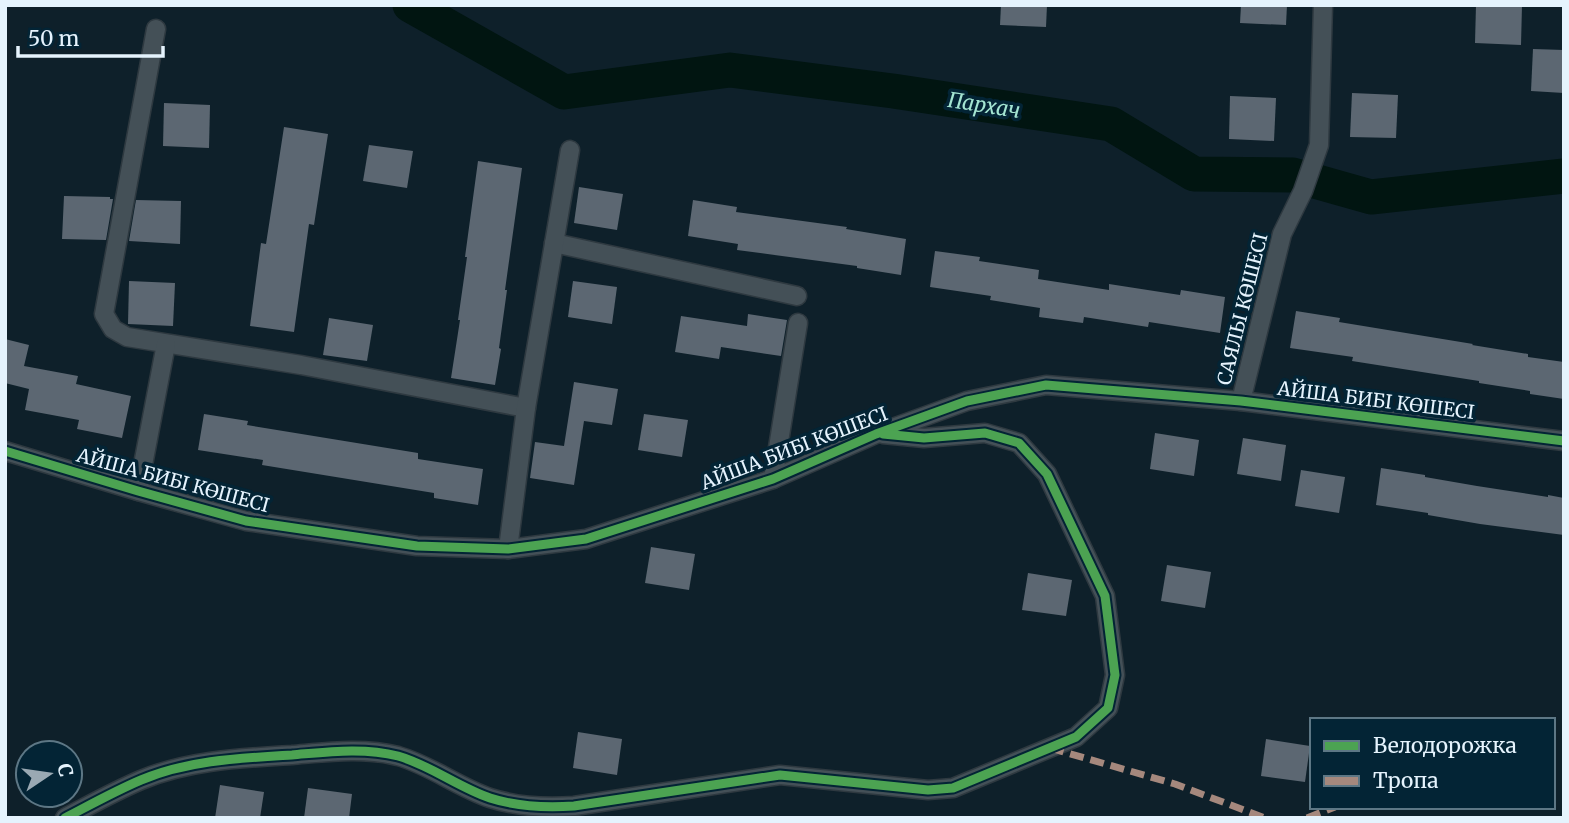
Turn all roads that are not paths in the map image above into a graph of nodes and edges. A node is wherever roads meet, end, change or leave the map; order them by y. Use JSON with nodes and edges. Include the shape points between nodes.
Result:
{"nodes":[{"id":1,"x":1323,"y":5,"type":"edge"},
{"id":2,"x":156,"y":29,"type":"dead end"},
{"id":3,"x":570,"y":150,"type":"dead end"},
{"id":4,"x":554,"y":243,"type":"junction"},
{"id":5,"x":797,"y":296,"type":"dead end"},
{"id":6,"x":798,"y":323,"type":"dead end"},
{"id":7,"x":166,"y":344,"type":"junction"},
{"id":8,"x":1241,"y":401,"type":"junction"},
{"id":9,"x":526,"y":408,"type":"junction"},
{"id":10,"x":876,"y":434,"type":"junction"},
{"id":11,"x":1564,"y":441,"type":"edge"},
{"id":12,"x":5,"y":451,"type":"edge"},
{"id":13,"x":774,"y":479,"type":"junction"},
{"id":14,"x":138,"y":491,"type":"junction"},
{"id":15,"x":508,"y":549,"type":"junction"},
{"id":16,"x":65,"y":818,"type":"edge"}],
"edges":[{"from":1,"to":8,"type":"street","name":"САЯЛЫ КӨШЕСІ","via":[[1319,145],[1282,234]]},
{"from":2,"to":7,"type":"street","via":[[104,314],[113,329],[127,337]]},
{"from":3,"to":4,"type":"street"},
{"from":4,"to":5,"type":"street"},
{"from":4,"to":9,"type":"street"},
{"from":6,"to":13,"type":"street"},
{"from":7,"to":9,"type":"street"},
{"from":7,"to":14,"type":"street"},
{"from":8,"to":10,"type":"street","name":"АЙША БИБІ КӨШЕСІ","via":[[1045,385],[967,401]]},
{"from":8,"to":11,"type":"street","name":"АЙША БИБІ КӨШЕСІ"},
{"from":9,"to":15,"type":"street"},
{"from":10,"to":13,"type":"street","name":"АЙША БИБІ КӨШЕСІ"},
{"from":10,"to":16,"type":"street","via":[[924,438],[985,433],[1019,443],[1048,474],[1105,596],[1115,675],[1108,708],[1076,737],[953,788],[928,790],[780,775],[547,807],[519,806],[488,797],[398,756],[357,750],[256,757],[183,767],[142,779]]},
{"from":12,"to":14,"type":"street","name":"АЙША БИБІ КӨШЕСІ"},
{"from":13,"to":15,"type":"street","name":"АЙША БИБІ КӨШЕСІ","via":[[586,539]]},
{"from":14,"to":15,"type":"street","name":"АЙША БИБІ КӨШЕСІ","via":[[246,521],[417,547]]}]}
